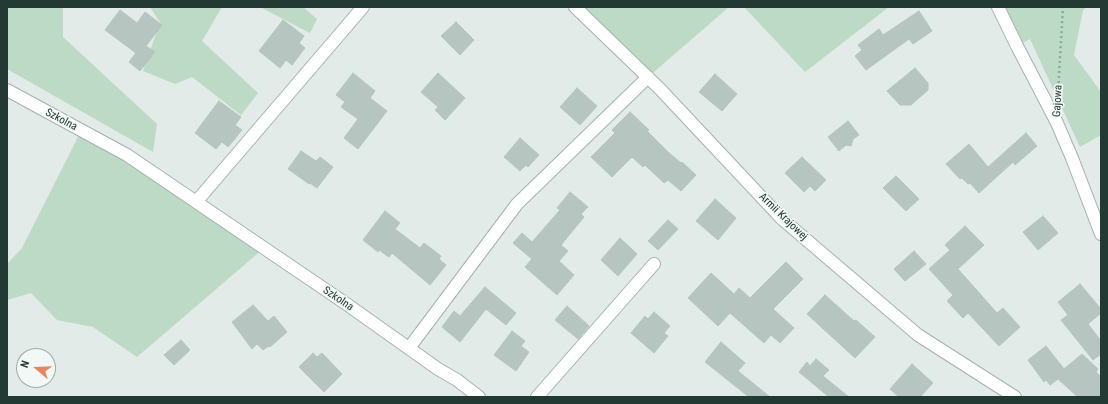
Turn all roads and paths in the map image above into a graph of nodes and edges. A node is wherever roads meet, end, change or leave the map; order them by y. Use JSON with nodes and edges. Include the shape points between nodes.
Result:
{"nodes":[{"id":1,"x":363,"y":7,"type":"edge"},
{"id":2,"x":575,"y":7,"type":"edge"},
{"id":3,"x":998,"y":7,"type":"edge"},
{"id":4,"x":1063,"y":7,"type":"edge"},
{"id":5,"x":648,"y":77,"type":"junction"},
{"id":6,"x":7,"y":90,"type":"edge"},
{"id":7,"x":1057,"y":123,"type":"junction"},
{"id":8,"x":196,"y":202,"type":"junction"},
{"id":9,"x":1101,"y":234,"type":"edge"},
{"id":10,"x":654,"y":264,"type":"dead end"},
{"id":11,"x":409,"y":348,"type":"junction"},
{"id":12,"x":479,"y":397,"type":"edge"},
{"id":13,"x":537,"y":397,"type":"edge"},
{"id":14,"x":1015,"y":397,"type":"edge"}],
"edges":[{"from":1,"to":8,"type":"street"},
{"from":2,"to":5,"type":"street","name":"Armii Krajowej"},
{"from":3,"to":7,"type":"street"},
{"from":4,"to":7,"type":"path","name":"Gajowa"},
{"from":5,"to":11,"type":"street","via":[[517,204]]},
{"from":5,"to":14,"type":"street","name":"Armii Krajowej","via":[[782,219],[918,335]]},
{"from":6,"to":8,"type":"street","name":"Szkolna","via":[[127,155]]},
{"from":7,"to":9,"type":"street","name":"Gajowa"},
{"from":8,"to":11,"type":"street","name":"Szkolna"},
{"from":10,"to":13,"type":"street"},
{"from":11,"to":12,"type":"street","name":"Szkolna"}]}
